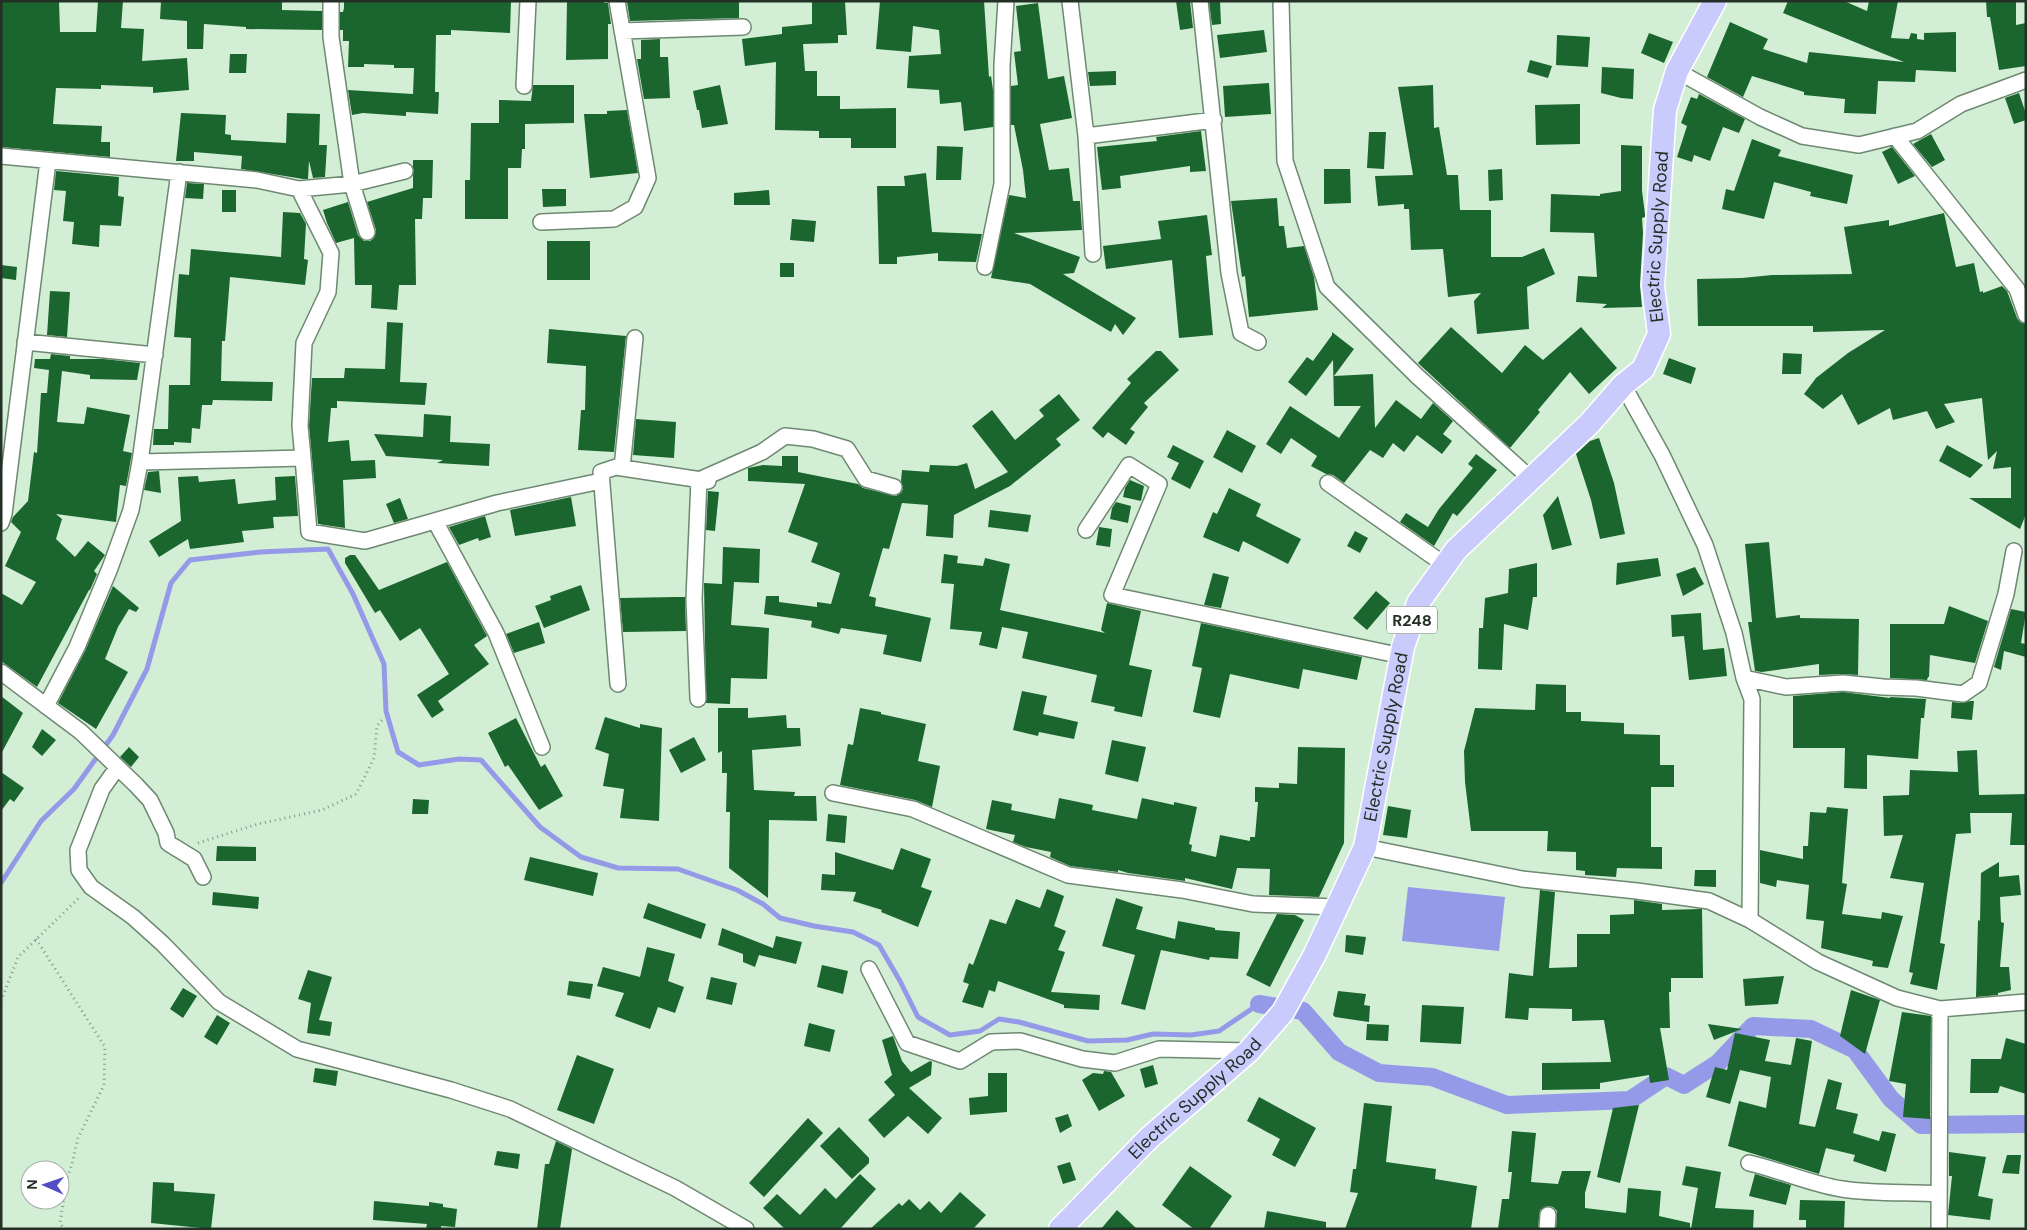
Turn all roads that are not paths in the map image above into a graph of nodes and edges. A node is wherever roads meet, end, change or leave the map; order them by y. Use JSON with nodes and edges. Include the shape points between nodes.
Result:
{"nodes":[{"id":1,"x":331,"y":1,"type":"edge"},
{"id":2,"x":528,"y":1,"type":"edge"},
{"id":3,"x":617,"y":1,"type":"edge"},
{"id":4,"x":1006,"y":1,"type":"edge"},
{"id":5,"x":1070,"y":1,"type":"edge"},
{"id":6,"x":1200,"y":1,"type":"edge"},
{"id":7,"x":1281,"y":1,"type":"edge"},
{"id":8,"x":1714,"y":1,"type":"edge"},
{"id":9,"x":744,"y":27,"type":"dead end"},
{"id":10,"x":622,"y":31,"type":"junction"},
{"id":11,"x":1677,"y":71,"type":"junction"},
{"id":12,"x":2026,"y":80,"type":"edge"},
{"id":13,"x":524,"y":86,"type":"dead end"},
{"id":14,"x":1214,"y":120,"type":"junction"},
{"id":15,"x":1086,"y":136,"type":"junction"},
{"id":16,"x":1895,"y":136,"type":"junction"},
{"id":17,"x":1,"y":156,"type":"edge"},
{"id":18,"x":48,"y":160,"type":"junction"},
{"id":19,"x":405,"y":171,"type":"dead end"},
{"id":20,"x":179,"y":172,"type":"junction"},
{"id":21,"x":352,"y":184,"type":"junction"},
{"id":22,"x":299,"y":189,"type":"junction"},
{"id":23,"x":540,"y":222,"type":"dead end"},
{"id":24,"x":367,"y":232,"type":"dead end"},
{"id":25,"x":1093,"y":254,"type":"dead end"},
{"id":26,"x":985,"y":267,"type":"dead end"},
{"id":27,"x":2021,"y":289,"type":"edge"},
{"id":28,"x":2026,"y":315,"type":"edge"},
{"id":29,"x":635,"y":338,"type":"dead end"},
{"id":30,"x":25,"y":342,"type":"junction"},
{"id":31,"x":1258,"y":342,"type":"dead end"},
{"id":32,"x":155,"y":355,"type":"junction"},
{"id":33,"x":1623,"y":385,"type":"junction"},
{"id":34,"x":303,"y":458,"type":"junction"},
{"id":35,"x":140,"y":462,"type":"junction"},
{"id":36,"x":622,"y":468,"type":"junction"},
{"id":37,"x":1531,"y":479,"type":"junction"},
{"id":38,"x":699,"y":480,"type":"junction"},
{"id":39,"x":601,"y":481,"type":"junction"},
{"id":40,"x":718,"y":482,"type":"dead end"},
{"id":41,"x":1328,"y":483,"type":"dead end"},
{"id":42,"x":894,"y":487,"type":"dead end"},
{"id":43,"x":435,"y":521,"type":"junction"},
{"id":44,"x":1,"y":523,"type":"edge"},
{"id":45,"x":1086,"y":530,"type":"dead end"},
{"id":46,"x":2014,"y":551,"type":"dead end"},
{"id":47,"x":1445,"y":565,"type":"junction"},
{"id":48,"x":1402,"y":656,"type":"junction"},
{"id":49,"x":3,"y":677,"type":"edge"},
{"id":50,"x":1744,"y":678,"type":"junction"},
{"id":51,"x":618,"y":684,"type":"dead end"},
{"id":52,"x":698,"y":699,"type":"dead end"},
{"id":53,"x":46,"y":706,"type":"junction"},
{"id":54,"x":542,"y":747,"type":"dead end"},
{"id":55,"x":117,"y":768,"type":"junction"},
{"id":56,"x":833,"y":793,"type":"dead end"},
{"id":57,"x":1364,"y":847,"type":"junction"},
{"id":58,"x":203,"y":877,"type":"dead end"},
{"id":59,"x":1336,"y":907,"type":"junction"},
{"id":60,"x":1750,"y":920,"type":"junction"},
{"id":61,"x":869,"y":969,"type":"dead end"},
{"id":62,"x":2026,"y":1002,"type":"edge"},
{"id":63,"x":1940,"y":1009,"type":"junction"},
{"id":64,"x":1249,"y":1051,"type":"junction"},
{"id":65,"x":1749,"y":1163,"type":"dead end"},
{"id":66,"x":1939,"y":1194,"type":"junction"},
{"id":67,"x":746,"y":1229,"type":"edge"},
{"id":68,"x":1060,"y":1229,"type":"edge"},
{"id":69,"x":1939,"y":1229,"type":"edge"}],
"edges":[{"from":1,"to":21,"type":"street","via":[[331,37]]},
{"from":2,"to":13,"type":"street"},
{"from":3,"to":10,"type":"street"},
{"from":4,"to":26,"type":"street","via":[[1002,65],[1002,184]]},
{"from":5,"to":15,"type":"street"},
{"from":6,"to":14,"type":"street"},
{"from":7,"to":37,"type":"street","via":[[1285,161],[1327,288],[1417,376]]},
{"from":8,"to":11,"type":"main road","name":"Electric Supply Road","number":"R248"},
{"from":9,"to":10,"type":"street"},
{"from":10,"to":23,"type":"street","via":[[648,168],[641,197],[635,207],[614,219]]},
{"from":11,"to":16,"type":"street","via":[[1760,117],[1802,136],[1860,145]]},
{"from":11,"to":33,"type":"main road","name":"Electric Supply Road","number":"R248","via":[[1664,120],[1653,286],[1659,334],[1643,369]]},
{"from":12,"to":16,"type":"street","via":[[1961,104],[1917,131]]},
{"from":14,"to":15,"type":"street"},
{"from":14,"to":31,"type":"street","via":[[1229,273],[1241,332]]},
{"from":15,"to":25,"type":"street"},
{"from":16,"to":27,"type":"street"},
{"from":17,"to":18,"type":"street"},
{"from":18,"to":20,"type":"street"},
{"from":18,"to":30,"type":"street"},
{"from":19,"to":21,"type":"street"},
{"from":20,"to":22,"type":"street","via":[[257,180]]},
{"from":20,"to":32,"type":"street"},
{"from":21,"to":22,"type":"street"},
{"from":21,"to":24,"type":"street"},
{"from":22,"to":34,"type":"street","via":[[331,253],[328,292],[304,343],[300,426]]},
{"from":27,"to":28,"type":"street"},
{"from":29,"to":36,"type":"street"},
{"from":30,"to":32,"type":"street"},
{"from":30,"to":44,"type":"street"},
{"from":32,"to":35,"type":"street"},
{"from":33,"to":37,"type":"main road","name":"Electric Supply Road","number":"R248","via":[[1590,423]]},
{"from":33,"to":50,"type":"street","via":[[1662,454],[1705,545],[1734,633]]},
{"from":34,"to":35,"type":"street"},
{"from":34,"to":43,"type":"street","via":[[309,532],[366,541]]},
{"from":35,"to":53,"type":"street","via":[[131,510],[110,568],[77,647]]},
{"from":36,"to":38,"type":"street"},
{"from":36,"to":39,"type":"street","via":[[601,472]]},
{"from":37,"to":47,"type":"main road","name":"Electric Supply Road","number":"R248","via":[[1456,550]]},
{"from":38,"to":40,"type":"street"},
{"from":38,"to":42,"type":"street","via":[[762,452],[785,436],[813,439],[847,449],[866,479]]},
{"from":38,"to":52,"type":"street","via":[[694,599]]},
{"from":39,"to":43,"type":"street","via":[[496,503]]},
{"from":39,"to":51,"type":"street"},
{"from":41,"to":47,"type":"street"},
{"from":43,"to":54,"type":"street","via":[[496,633]]},
{"from":45,"to":48,"type":"street","via":[[1129,465],[1159,484],[1112,595]]},
{"from":46,"to":50,"type":"street","via":[[2006,594],[1979,683],[1963,694],[1843,683],[1786,687]]},
{"from":47,"to":48,"type":"main road","name":"Electric Supply Road","number":"R248","via":[[1418,603]]},
{"from":48,"to":57,"type":"main road","name":"Electric Supply Road","number":"R248"},
{"from":49,"to":53,"type":"street"},
{"from":50,"to":60,"type":"street","via":[[1752,699]]},
{"from":53,"to":55,"type":"street","via":[[81,732]]},
{"from":55,"to":58,"type":"street","via":[[150,800],[168,843],[194,859]]},
{"from":55,"to":67,"type":"street","via":[[102,789],[78,850],[79,870],[90,887],[133,917],[219,1002],[297,1049],[510,1109],[676,1188]]},
{"from":56,"to":59,"type":"street","via":[[913,809],[1068,875],[1182,890],[1253,904]]},
{"from":57,"to":59,"type":"main road","name":"Electric Supply Road","number":"R248"},
{"from":57,"to":60,"type":"street","via":[[1522,879],[1709,901]]},
{"from":59,"to":64,"type":"main road","name":"Electric Supply Road","number":"R248","via":[[1283,1012]]},
{"from":60,"to":63,"type":"street","via":[[1818,962],[1897,998]]},
{"from":61,"to":64,"type":"street","via":[[907,1043],[960,1061],[991,1042],[1020,1041],[1082,1059],[1115,1063],[1158,1050]]},
{"from":62,"to":63,"type":"street"},
{"from":63,"to":66,"type":"street"},
{"from":64,"to":68,"type":"main road","name":"Electric Supply Road","number":"R248","via":[[1149,1138]]},
{"from":65,"to":66,"type":"street","via":[[1844,1189]]},
{"from":66,"to":69,"type":"street"}]}
